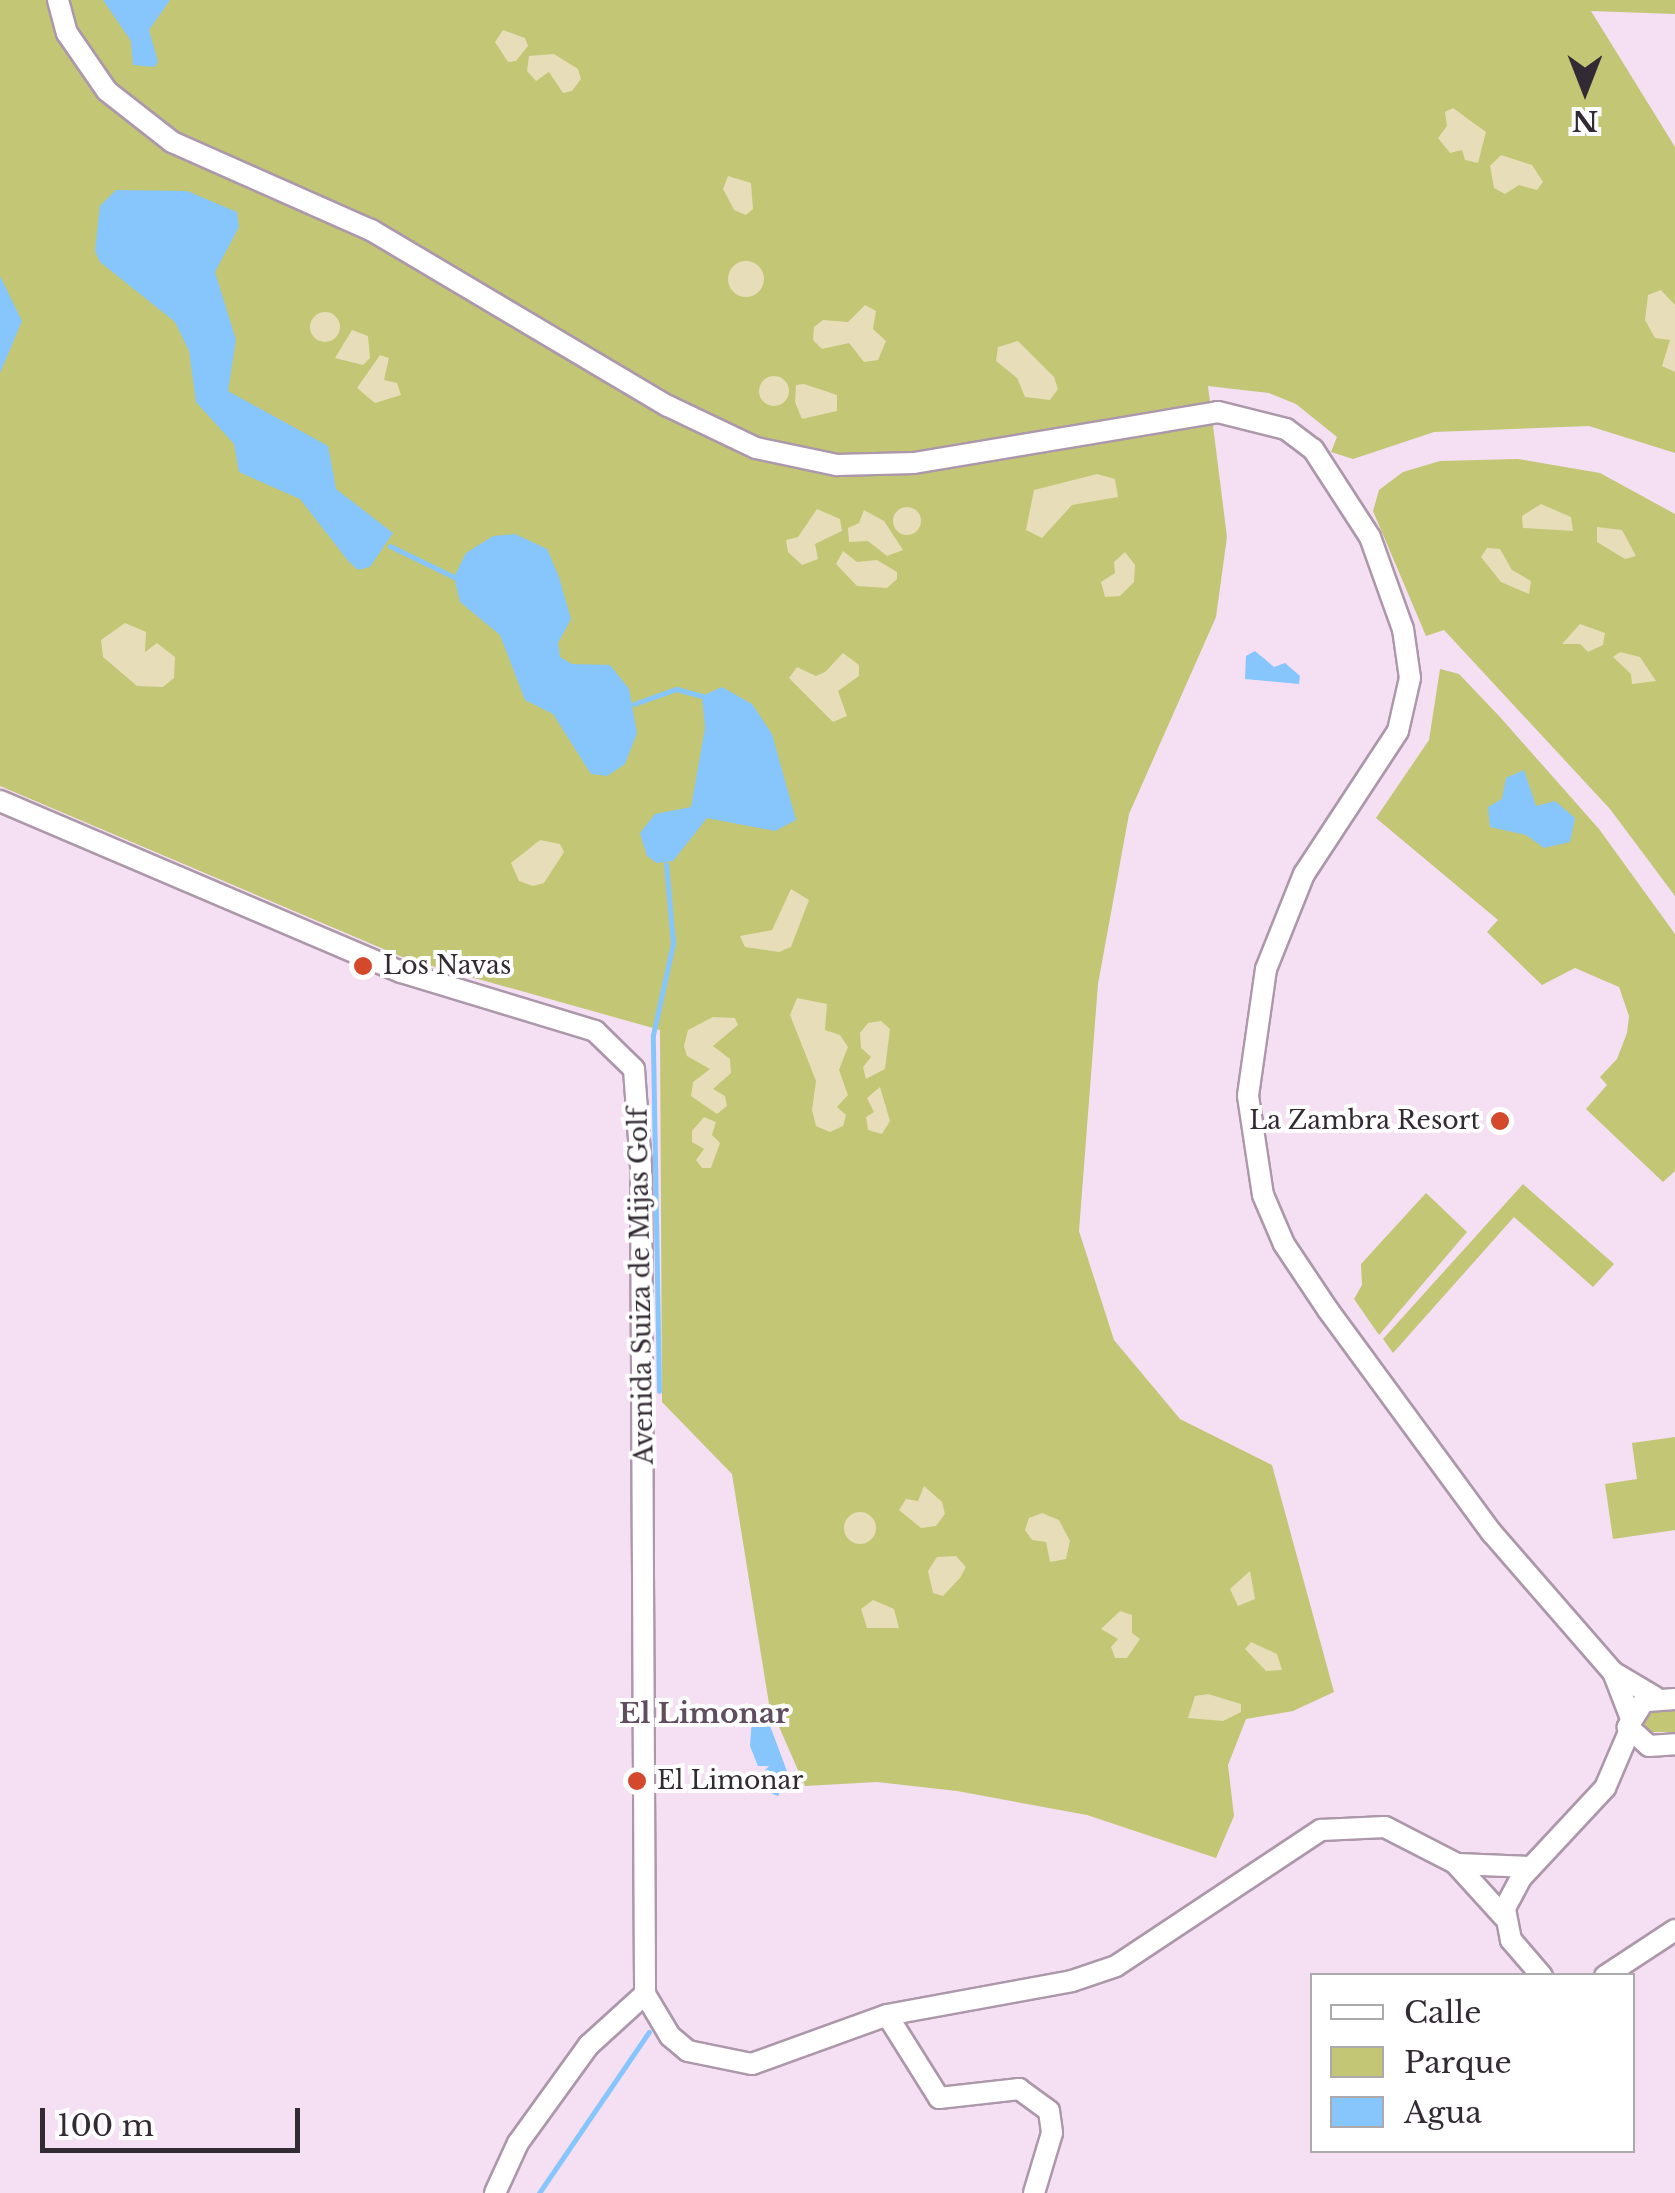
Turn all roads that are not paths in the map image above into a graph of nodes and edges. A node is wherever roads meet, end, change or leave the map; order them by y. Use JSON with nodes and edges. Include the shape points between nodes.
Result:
{"nodes":[{"id":1,"x":58,"y":0,"type":"edge"},
{"id":2,"x":0,"y":801,"type":"edge"},
{"id":3,"x":1613,"y":1672,"type":"junction"},
{"id":4,"x":1667,"y":1695,"type":"edge"},
{"id":5,"x":1630,"y":1724,"type":"junction"},
{"id":6,"x":1675,"y":1744,"type":"edge"},
{"id":7,"x":1455,"y":1863,"type":"junction"},
{"id":8,"x":1530,"y":1868,"type":"junction"},
{"id":9,"x":1504,"y":1916,"type":"junction"},
{"id":10,"x":1675,"y":1930,"type":"edge"},
{"id":11,"x":1539,"y":1973,"type":"edge"},
{"id":12,"x":1610,"y":1973,"type":"edge"},
{"id":13,"x":645,"y":1994,"type":"junction"},
{"id":14,"x":887,"y":2015,"type":"junction"},
{"id":15,"x":496,"y":2193,"type":"edge"},
{"id":16,"x":1034,"y":2193,"type":"edge"}],
"edges":[{"from":1,"to":3,"type":"street","via":[[68,33],[107,91],[172,142],[370,230],[668,406],[756,448],[838,465],[914,463],[1218,412],[1286,429],[1313,449],[1370,537],[1403,629],[1410,678],[1398,731],[1304,874],[1271,954],[1255,1020],[1250,1143],[1284,1244],[1328,1310],[1492,1533]]},
{"from":2,"to":13,"type":"street","name":"Avenida Suiza de Mijas Golf","via":[[401,972],[595,1031],[634,1069],[641,1148]]},
{"from":3,"to":4,"type":"street"},
{"from":3,"to":5,"type":"street"},
{"from":4,"to":5,"type":"street"},
{"from":5,"to":6,"type":"street","via":[[1650,1746]]},
{"from":5,"to":8,"type":"street","via":[[1605,1788]]},
{"from":7,"to":8,"type":"street"},
{"from":7,"to":9,"type":"street"},
{"from":7,"to":14,"type":"street","via":[[1386,1827],[1321,1830],[1116,1966],[1072,1981]]},
{"from":8,"to":9,"type":"street"},
{"from":9,"to":11,"type":"street","via":[[1511,1940]]},
{"from":10,"to":12,"type":"street"},
{"from":13,"to":14,"type":"street","name":"Avenida Suiza de Mijas Golf","via":[[655,2016],[688,2051],[752,2064]]},
{"from":13,"to":15,"type":"street","via":[[589,2045],[518,2142]]},
{"from":14,"to":16,"type":"street","via":[[940,2098],[1019,2089],[1049,2111],[1052,2133]]}]}
